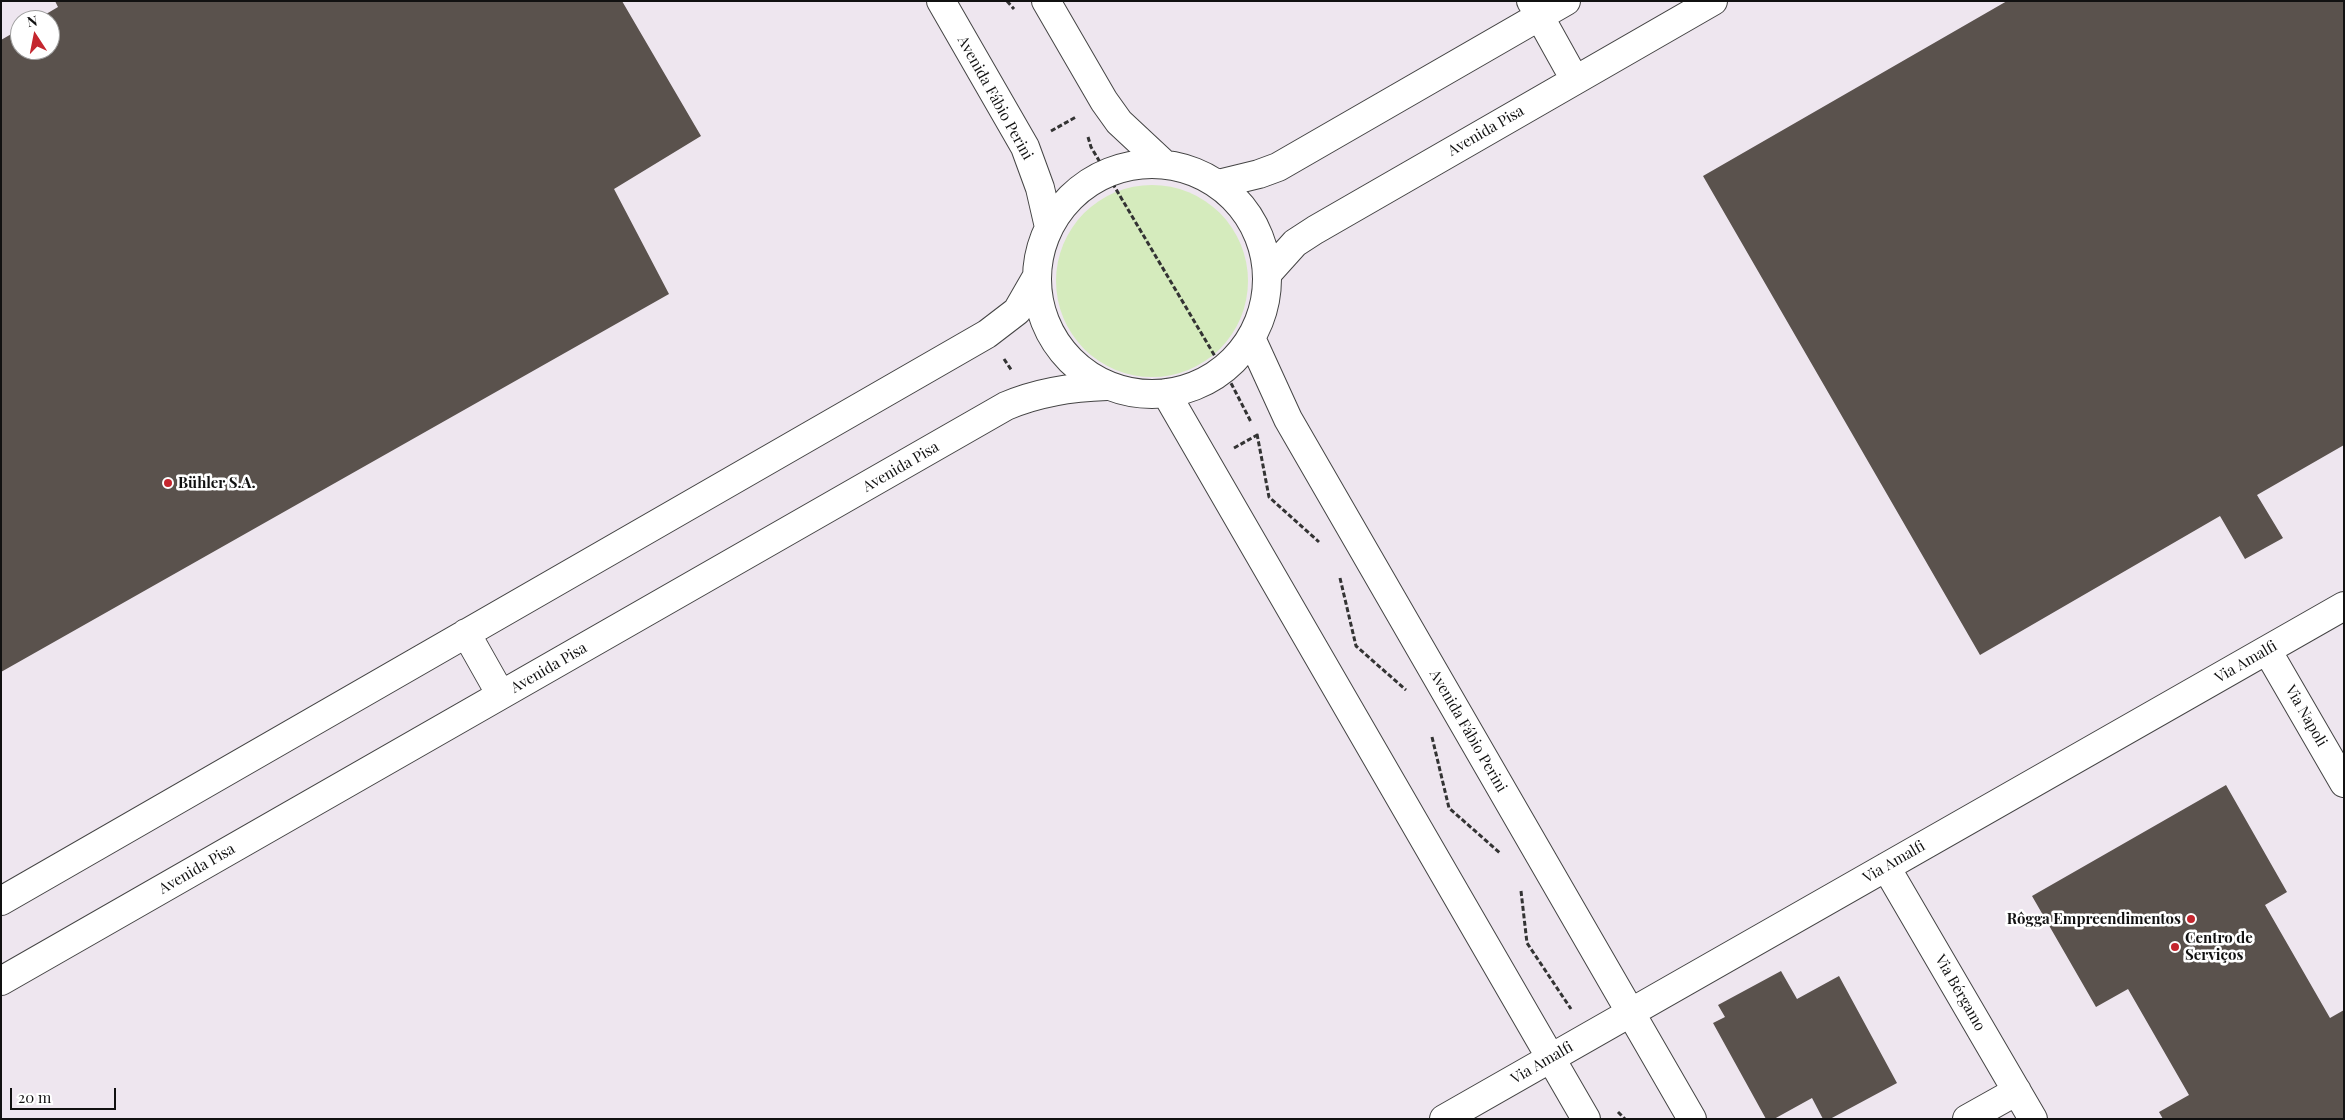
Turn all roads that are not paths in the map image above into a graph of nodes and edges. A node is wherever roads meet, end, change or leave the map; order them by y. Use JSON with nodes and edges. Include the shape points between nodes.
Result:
{"nodes":[{"id":1,"x":941,"y":1,"type":"edge"},
{"id":2,"x":1046,"y":1,"type":"edge"},
{"id":3,"x":1566,"y":1,"type":"edge"},
{"id":4,"x":1713,"y":1,"type":"edge"},
{"id":5,"x":1536,"y":9,"type":"edge"},
{"id":6,"x":1575,"y":80,"type":"junction"},
{"id":7,"x":1164,"y":164,"type":"junction"},
{"id":8,"x":1218,"y":184,"type":"junction"},
{"id":9,"x":1049,"y":227,"type":"junction"},
{"id":10,"x":1268,"y":274,"type":"junction"},
{"id":11,"x":1036,"y":278,"type":"junction"},
{"id":12,"x":1251,"y":338,"type":"junction"},
{"id":13,"x":1107,"y":386,"type":"junction"},
{"id":14,"x":1166,"y":393,"type":"junction"},
{"id":15,"x":2344,"y":606,"type":"edge"},
{"id":16,"x":466,"y":634,"type":"junction"},
{"id":17,"x":2268,"y":650,"type":"junction"},
{"id":18,"x":501,"y":695,"type":"junction"},
{"id":19,"x":2344,"y":783,"type":"edge"},
{"id":20,"x":1886,"y":867,"type":"junction"},
{"id":21,"x":1,"y":900,"type":"edge"},
{"id":22,"x":1,"y":981,"type":"edge"},
{"id":23,"x":1630,"y":1012,"type":"junction"},
{"id":24,"x":1551,"y":1058,"type":"junction"},
{"id":25,"x":2017,"y":1091,"type":"junction"},
{"id":26,"x":1444,"y":1119,"type":"edge"},
{"id":27,"x":1586,"y":1119,"type":"edge"},
{"id":28,"x":1692,"y":1119,"type":"edge"},
{"id":29,"x":1967,"y":1119,"type":"edge"},
{"id":30,"x":2033,"y":1119,"type":"edge"}],
"edges":[{"from":1,"to":9,"type":"street","name":"Avenida Fábio Perini","via":[[1025,147],[1040,188]]},
{"from":2,"to":7,"type":"street","via":[[1119,122]]},
{"from":3,"to":5,"type":"street"},
{"from":4,"to":6,"type":"street","name":"Avenida Pisa"},
{"from":5,"to":6,"type":"street"},
{"from":5,"to":8,"type":"street","via":[[1278,167]]},
{"from":6,"to":10,"type":"street","name":"Avenida Pisa","via":[[1315,230],[1295,243]]},
{"from":7,"to":8,"type":"street","via":[[1192,171]]},
{"from":7,"to":9,"type":"street","via":[[1135,165],[1107,173],[1064,205]]},
{"from":8,"to":10,"type":"street","via":[[1238,202],[1253,223],[1264,247]]},
{"from":9,"to":11,"type":"street","via":[[1040,252]]},
{"from":10,"to":12,"type":"street","via":[[1264,307]]},
{"from":11,"to":13,"type":"street","via":[[1039,305],[1049,331],[1070,360]]},
{"from":11,"to":16,"type":"street","via":[[1017,311],[987,334]]},
{"from":12,"to":14,"type":"street","via":[[1239,356],[1223,370],[1186,389]]},
{"from":12,"to":23,"type":"street","name":"Avenida Fábio Perini","via":[[1288,419]]},
{"from":13,"to":14,"type":"street","via":[[1136,393]]},
{"from":13,"to":18,"type":"street","name":"Avenida Pisa","via":[[1078,387],[1029,396],[1006,406]]},
{"from":14,"to":24,"type":"street"},
{"from":15,"to":17,"type":"street","name":"Via Amalfi"},
{"from":16,"to":18,"type":"street"},
{"from":16,"to":21,"type":"street"},
{"from":17,"to":19,"type":"street","name":"Via Napoli"},
{"from":17,"to":20,"type":"street","name":"Via Amalfi"},
{"from":18,"to":22,"type":"street","name":"Avenida Pisa"},
{"from":20,"to":23,"type":"street","name":"Via Amalfi"},
{"from":20,"to":25,"type":"street","name":"Via Bérgamo"},
{"from":23,"to":24,"type":"street","name":"Via Amalfi"},
{"from":23,"to":28,"type":"street","name":"Avenida Fábio Perini"},
{"from":24,"to":26,"type":"street","name":"Via Amalfi"},
{"from":24,"to":27,"type":"street"},
{"from":25,"to":29,"type":"street"},
{"from":25,"to":30,"type":"street","name":"Via Bérgamo"}]}
